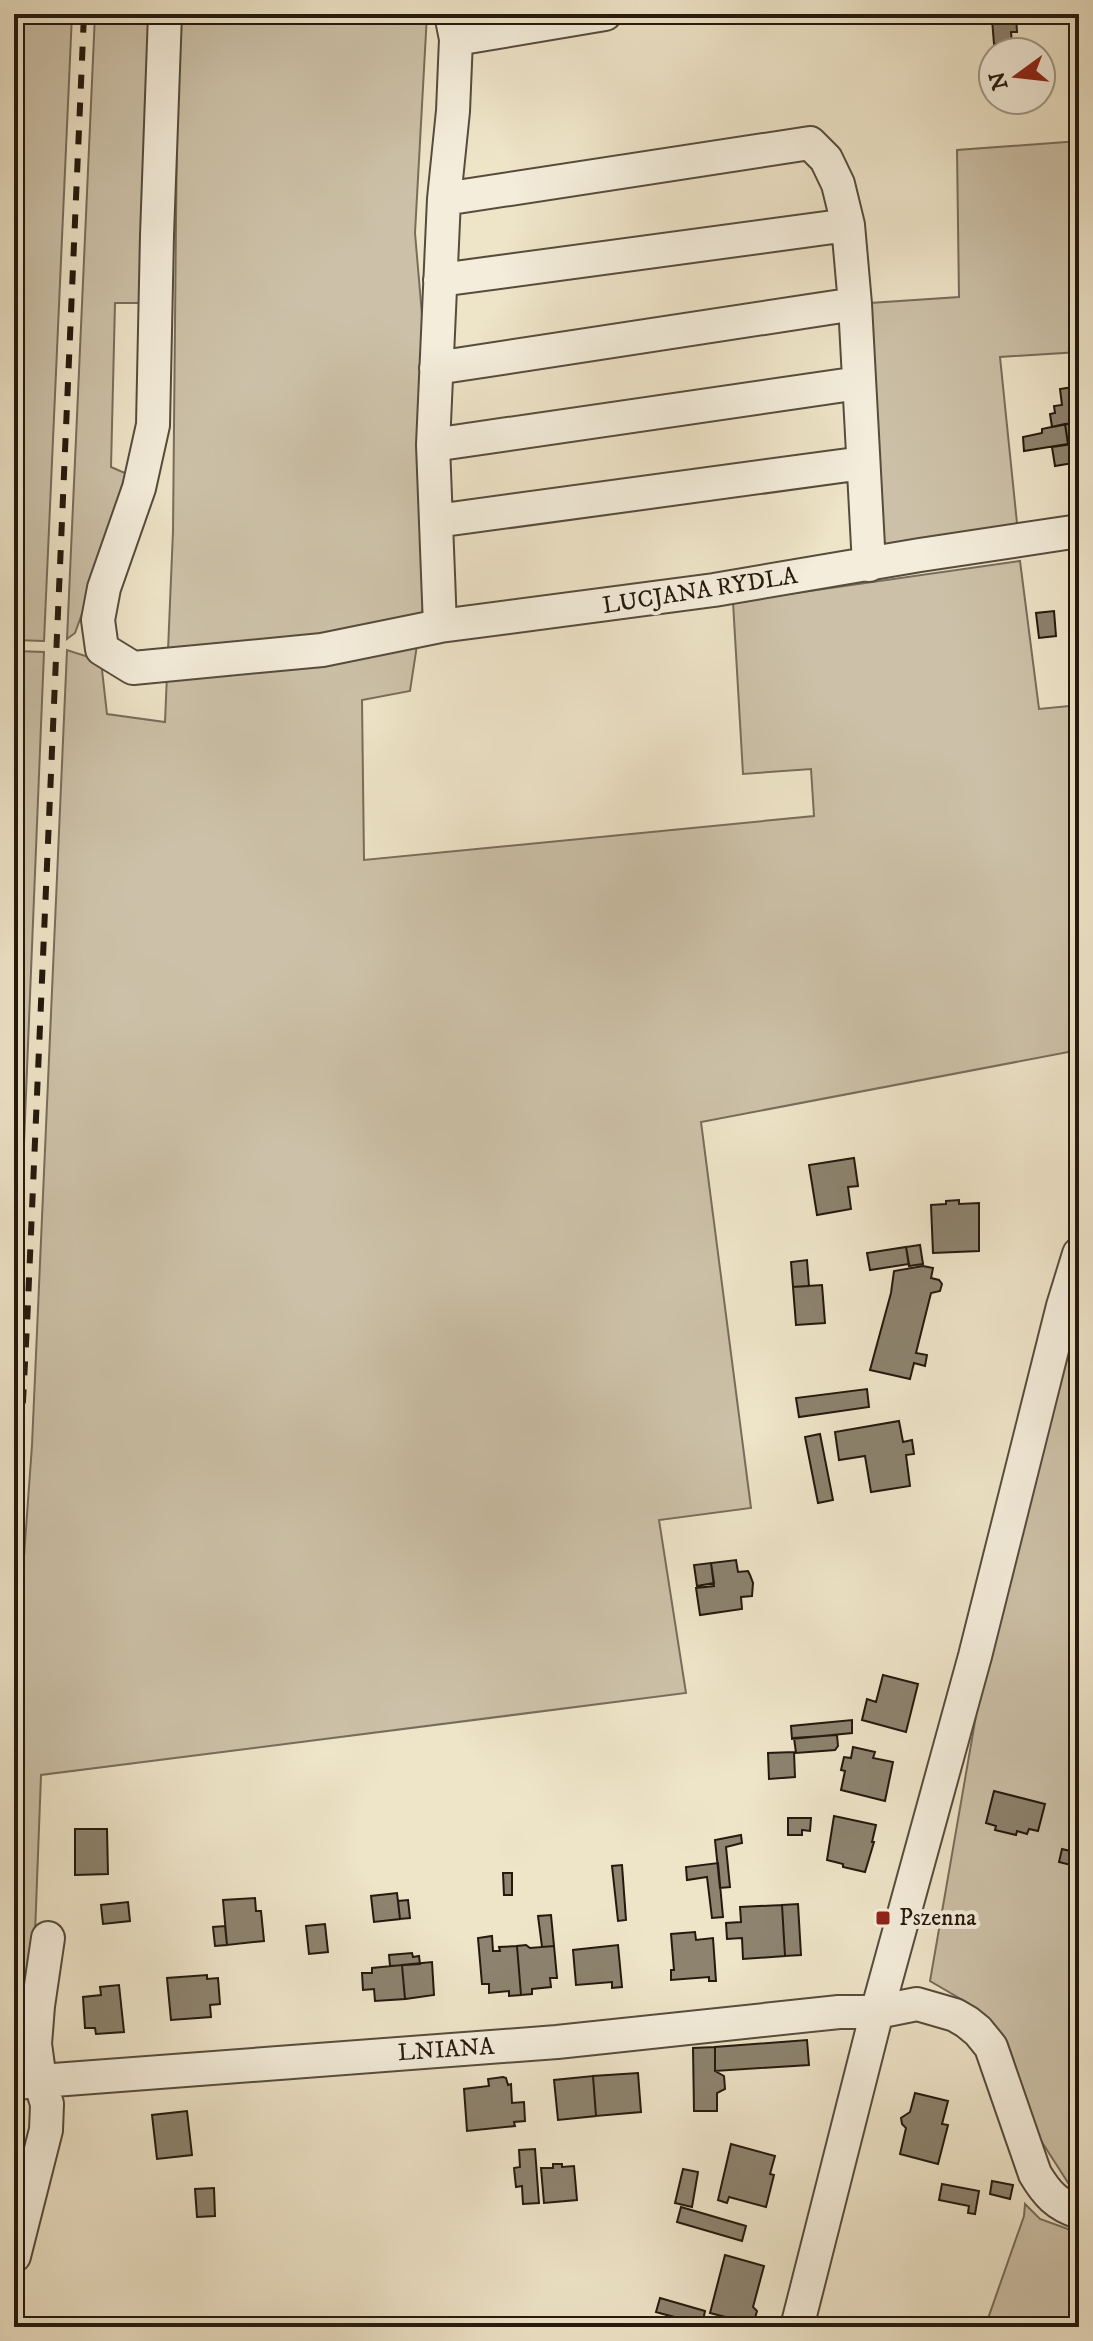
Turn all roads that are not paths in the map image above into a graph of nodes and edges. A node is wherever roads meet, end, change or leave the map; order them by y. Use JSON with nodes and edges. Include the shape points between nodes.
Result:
{"nodes":[{"id":1,"x":165,"y":14,"type":"edge"},
{"id":2,"x":605,"y":14,"type":"edge"},
{"id":3,"x":454,"y":26,"type":"edge"},
{"id":4,"x":444,"y":199,"type":"junction"},
{"id":5,"x":848,"y":225,"type":"junction"},
{"id":6,"x":440,"y":280,"type":"junction"},
{"id":7,"x":855,"y":304,"type":"junction"},
{"id":8,"x":436,"y":368,"type":"junction"},
{"id":9,"x":859,"y":383,"type":"junction"},
{"id":10,"x":433,"y":445,"type":"junction"},
{"id":11,"x":863,"y":463,"type":"junction"},
{"id":12,"x":436,"y":521,"type":"junction"},
{"id":13,"x":1079,"y":531,"type":"edge"},
{"id":14,"x":869,"y":565,"type":"junction"},
{"id":15,"x":440,"y":626,"type":"junction"},
{"id":16,"x":1079,"y":1254,"type":"edge"},
{"id":17,"x":48,"y":1938,"type":"dead end"},
{"id":18,"x":877,"y":2012,"type":"junction"},
{"id":19,"x":27,"y":2082,"type":"edge"},
{"id":20,"x":1079,"y":2212,"type":"edge"},
{"id":21,"x":14,"y":2256,"type":"edge"},
{"id":22,"x":797,"y":2327,"type":"edge"}],
"edges":[{"from":1,"to":15,"type":"street","name":"LUCJANA RYDLA","via":[[153,425],[139,488],[104,588],[98,620],[102,649],[133,668],[322,650]]},
{"from":2,"to":3,"type":"street"},
{"from":3,"to":4,"type":"street"},
{"from":4,"to":5,"type":"street","via":[[810,143],[826,159],[838,184]]},
{"from":4,"to":6,"type":"street"},
{"from":5,"to":6,"type":"street"},
{"from":5,"to":7,"type":"street"},
{"from":6,"to":8,"type":"street"},
{"from":7,"to":8,"type":"street"},
{"from":7,"to":9,"type":"street"},
{"from":8,"to":10,"type":"street"},
{"from":9,"to":10,"type":"street"},
{"from":9,"to":11,"type":"street"},
{"from":10,"to":12,"type":"street"},
{"from":11,"to":12,"type":"street"},
{"from":11,"to":14,"type":"street"},
{"from":12,"to":15,"type":"street"},
{"from":13,"to":14,"type":"street","name":"LUCJANA RYDLA"},
{"from":14,"to":15,"type":"street","name":"LUCJANA RYDLA"},
{"from":16,"to":18,"type":"street"},
{"from":17,"to":19,"type":"street"},
{"from":18,"to":19,"type":"street","name":"LNIANA"},
{"from":18,"to":20,"type":"street","name":"LNIANA","via":[[917,2004],[955,2015],[978,2031],[1000,2069],[1035,2174],[1063,2207]]},
{"from":18,"to":22,"type":"street"},
{"from":19,"to":21,"type":"street","via":[[47,2104],[46,2130]]}]}
